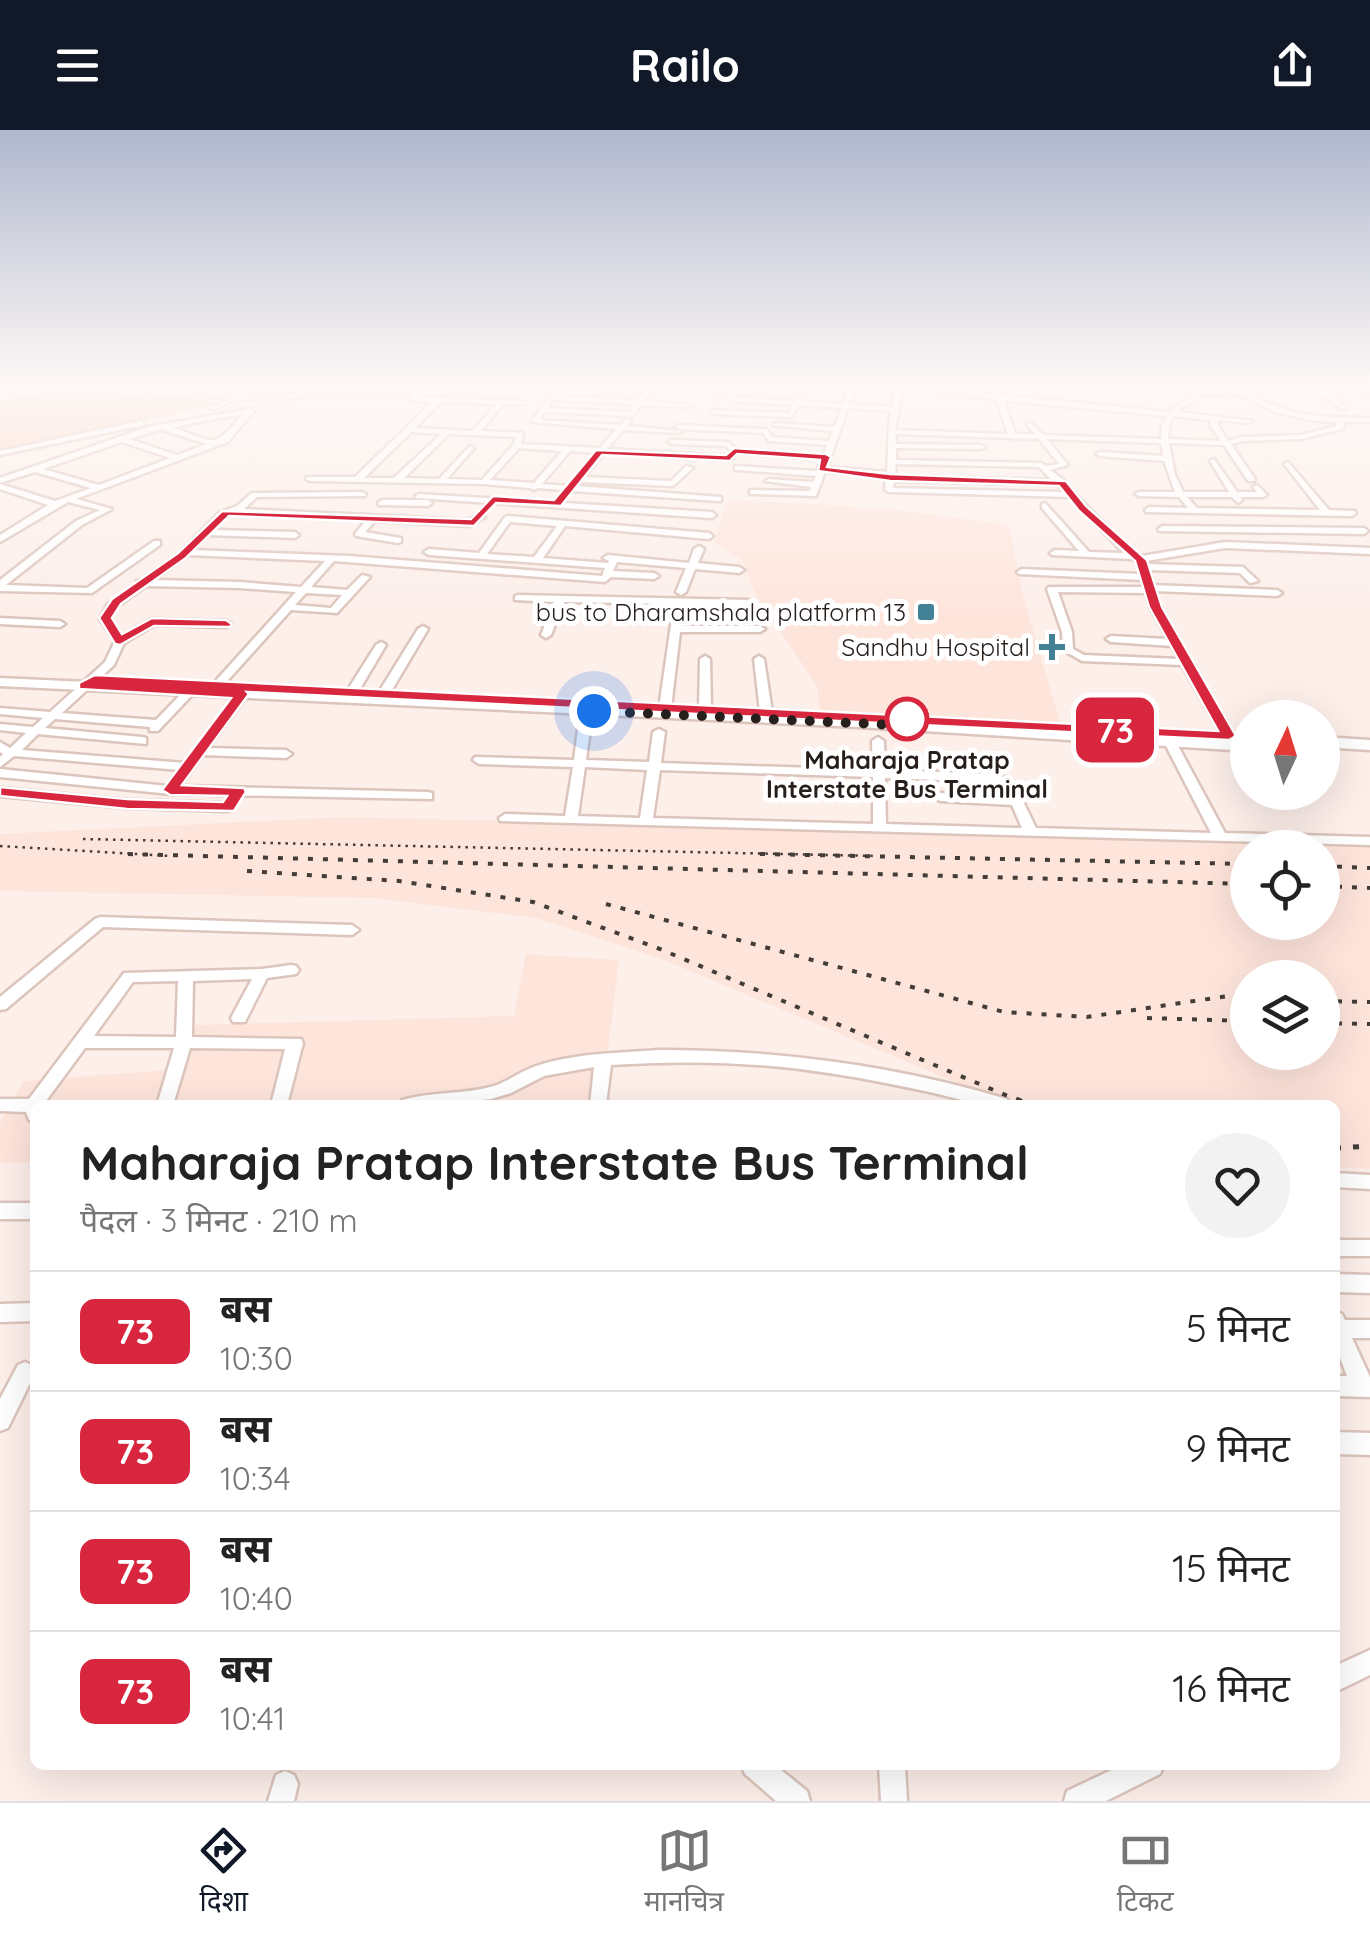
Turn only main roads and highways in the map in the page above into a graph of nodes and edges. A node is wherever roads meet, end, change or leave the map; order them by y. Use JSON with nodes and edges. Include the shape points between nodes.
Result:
{"nodes":[{"id":1,"x":0,"y":678,"type":"edge"},
{"id":2,"x":90,"y":683,"type":"junction"},
{"id":3,"x":1230,"y":740,"type":"edge"},
{"id":4,"x":1230,"y":741,"type":"edge"},
{"id":5,"x":1340,"y":743,"type":"edge"},
{"id":6,"x":1370,"y":745,"type":"edge"},
{"id":7,"x":1340,"y":751,"type":"edge"},
{"id":8,"x":1370,"y":753,"type":"edge"}],
"edges":[{"from":1,"to":2,"type":"main road"},
{"from":2,"to":3,"type":"main road","via":[[766,712]]},
{"from":2,"to":4,"type":"main road"},
{"from":5,"to":6,"type":"main road"},
{"from":7,"to":8,"type":"main road"}]}
